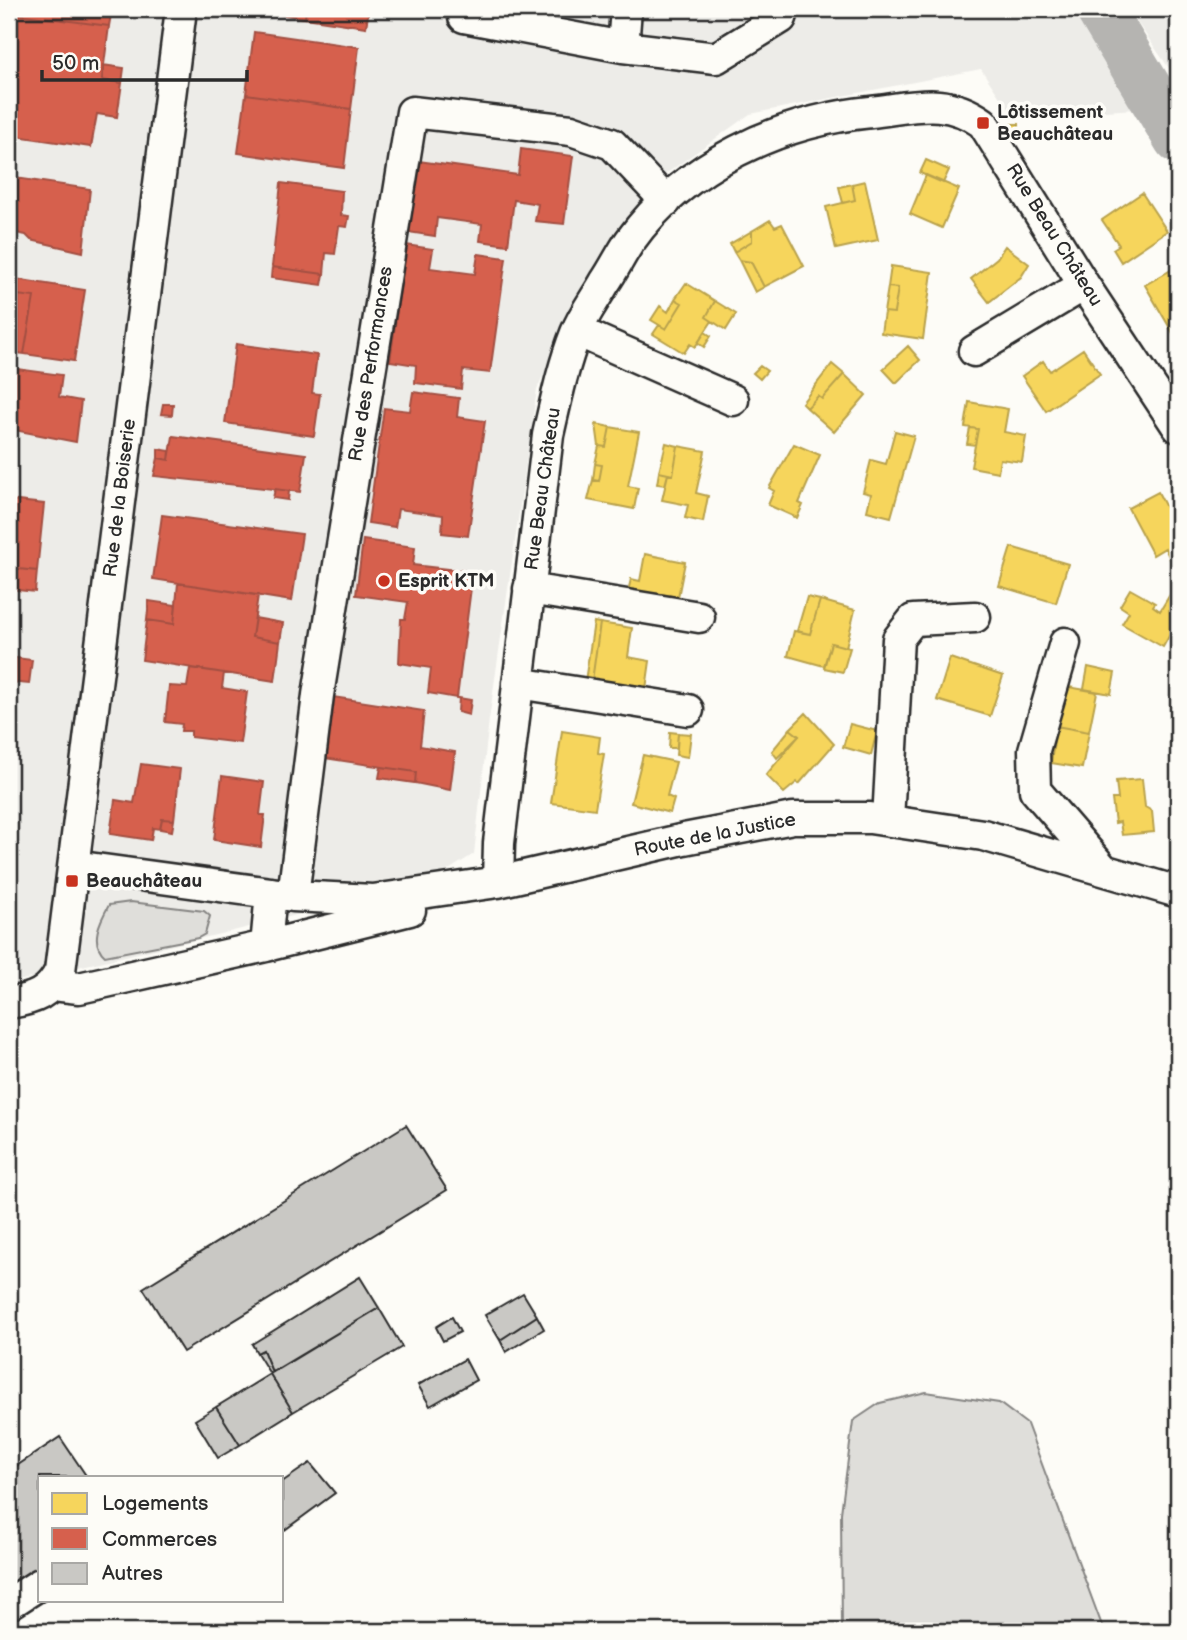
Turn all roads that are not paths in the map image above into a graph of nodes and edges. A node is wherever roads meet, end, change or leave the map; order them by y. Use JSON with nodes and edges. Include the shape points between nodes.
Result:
{"nodes":[{"id":1,"x":181,"y":9,"type":"edge"},
{"id":2,"x":466,"y":9,"type":"edge"},
{"id":3,"x":626,"y":9,"type":"edge"},
{"id":4,"x":784,"y":9,"type":"edge"},
{"id":5,"x":623,"y":47,"type":"junction"},
{"id":6,"x":666,"y":201,"type":"junction"},
{"id":7,"x":1084,"y":285,"type":"junction"},
{"id":8,"x":577,"y":331,"type":"junction"},
{"id":9,"x":974,"y":351,"type":"dead end"},
{"id":10,"x":733,"y":400,"type":"dead end"},
{"id":11,"x":1178,"y":426,"type":"edge"},
{"id":12,"x":529,"y":589,"type":"junction"},
{"id":13,"x":699,"y":617,"type":"dead end"},
{"id":14,"x":975,"y":617,"type":"dead end"},
{"id":15,"x":1065,"y":643,"type":"dead end"},
{"id":16,"x":518,"y":683,"type":"junction"},
{"id":17,"x":688,"y":710,"type":"dead end"},
{"id":18,"x":888,"y":820,"type":"junction"},
{"id":19,"x":74,"y":866,"type":"junction"},
{"id":20,"x":1102,"y":869,"type":"junction"},
{"id":21,"x":498,"y":882,"type":"junction"},
{"id":22,"x":1178,"y":892,"type":"edge"},
{"id":23,"x":282,"y":895,"type":"junction"},
{"id":24,"x":266,"y":946,"type":"junction"},
{"id":25,"x":53,"y":985,"type":"junction"},
{"id":26,"x":9,"y":1003,"type":"edge"},
{"id":27,"x":38,"y":1585,"type":"edge"},
{"id":28,"x":9,"y":1604,"type":"edge"}],
"edges":[{"from":1,"to":19,"type":"street","name":"Rue de la Boiserie"},
{"from":2,"to":5,"type":"street","via":[[464,17]]},
{"from":3,"to":5,"type":"street"},
{"from":4,"to":5,"type":"street","via":[[780,18],[716,58]]},
{"from":6,"to":7,"type":"street","name":"Rue Beau Château","via":[[736,151],[785,130],[835,116],[940,105],[963,109],[983,123]]},
{"from":6,"to":8,"type":"street","name":"Rue Beau Château","via":[[631,240]]},
{"from":6,"to":23,"type":"street","name":"Rue des Performances","via":[[612,144],[571,130],[412,112]]},
{"from":7,"to":9,"type":"street"},
{"from":7,"to":11,"type":"street","name":"Rue Beau Château"},
{"from":8,"to":10,"type":"street"},
{"from":8,"to":12,"type":"street","name":"Rue Beau Château","via":[[548,435]]},
{"from":12,"to":13,"type":"street"},
{"from":12,"to":16,"type":"street","name":"Rue Beau Château"},
{"from":14,"to":18,"type":"street","via":[[912,620],[898,639]]},
{"from":15,"to":20,"type":"street","via":[[1034,750],[1035,790]]},
{"from":16,"to":17,"type":"street"},
{"from":16,"to":21,"type":"street","name":"Rue Beau Château"},
{"from":18,"to":20,"type":"street","name":"Route de la Justice","via":[[983,835]]},
{"from":18,"to":21,"type":"street","name":"Route de la Justice","via":[[793,818]]},
{"from":19,"to":23,"type":"street","name":"Route de la Justice"},
{"from":19,"to":25,"type":"street","name":"Rue de la Boiserie","via":[[60,971]]},
{"from":20,"to":22,"type":"street","name":"Route de la Justice"},
{"from":21,"to":23,"type":"street","name":"Route de la Justice","via":[[373,900]]},
{"from":21,"to":24,"type":"street","name":"Route de la Justice","via":[[376,920]]},
{"from":23,"to":24,"type":"street","name":"Rue des Performances"},
{"from":24,"to":25,"type":"street","name":"Route de la Justice","via":[[79,988]]},
{"from":25,"to":26,"type":"street","name":"Route de la Justice","via":[[43,994]]},
{"from":27,"to":28,"type":"street"}]}
